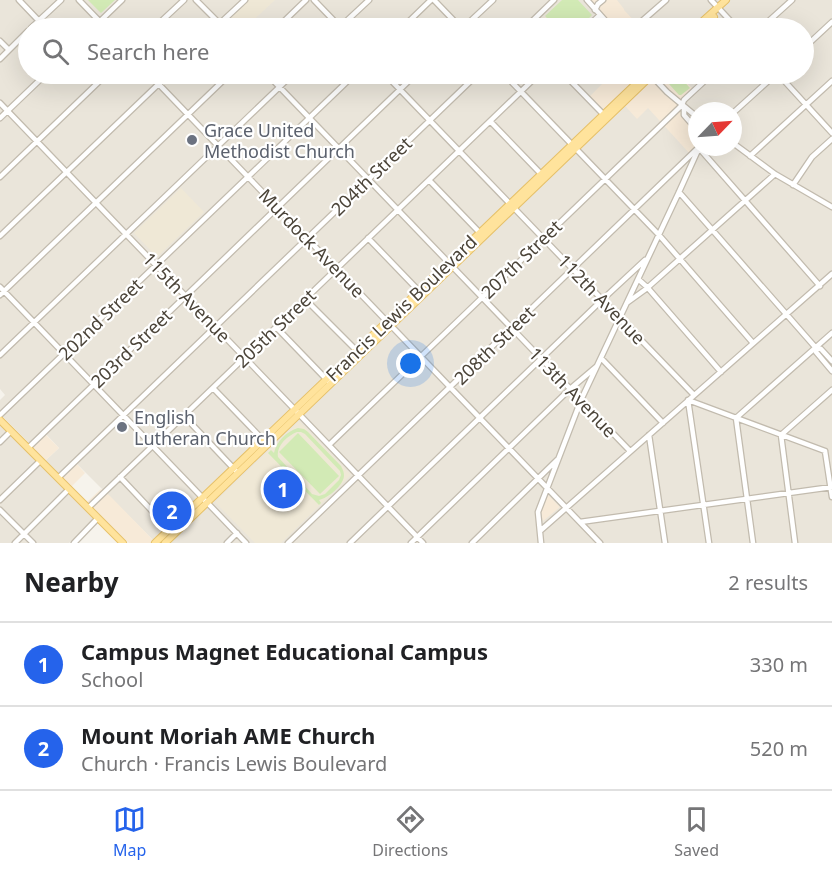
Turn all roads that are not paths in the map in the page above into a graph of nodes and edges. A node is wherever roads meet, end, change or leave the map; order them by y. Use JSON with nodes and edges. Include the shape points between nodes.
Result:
{"nodes":[{"id":1,"x":19,"y":0,"type":"edge"},
{"id":2,"x":61,"y":0,"type":"edge"},
{"id":3,"x":79,"y":0,"type":"edge"},
{"id":4,"x":122,"y":0,"type":"edge"},
{"id":5,"x":184,"y":0,"type":"edge"},
{"id":6,"x":196,"y":0,"type":"edge"},
{"id":7,"x":245,"y":0,"type":"edge"},
{"id":8,"x":306,"y":0,"type":"edge"},
{"id":9,"x":314,"y":0,"type":"edge"},
{"id":10,"x":369,"y":0,"type":"edge"},
{"id":11,"x":433,"y":0,"type":"edge"},
{"id":12,"x":493,"y":0,"type":"edge"},
{"id":13,"x":554,"y":0,"type":"edge"},
{"id":14,"x":587,"y":0,"type":"edge"},
{"id":15,"x":603,"y":0,"type":"edge"},
{"id":16,"x":666,"y":0,"type":"edge"},
{"id":17,"x":711,"y":0,"type":"edge"},
{"id":18,"x":726,"y":0,"type":"edge"},
{"id":19,"x":732,"y":0,"type":"edge"},
{"id":20,"x":792,"y":0,"type":"edge"},
{"id":21,"x":719,"y":9,"type":"junction"},
{"id":22,"x":595,"y":10,"type":"junction"},
{"id":23,"x":600,"y":15,"type":"junction"},
{"id":24,"x":36,"y":18,"type":"edge"},
{"id":25,"x":42,"y":18,"type":"edge"},
{"id":26,"x":95,"y":18,"type":"edge"},
{"id":27,"x":103,"y":18,"type":"edge"},
{"id":28,"x":165,"y":18,"type":"edge"},
{"id":29,"x":212,"y":18,"type":"edge"},
{"id":30,"x":228,"y":18,"type":"edge"},
{"id":31,"x":287,"y":18,"type":"edge"},
{"id":32,"x":331,"y":18,"type":"edge"},
{"id":33,"x":350,"y":18,"type":"edge"},
{"id":34,"x":413,"y":18,"type":"edge"},
{"id":35,"x":452,"y":18,"type":"edge"},
{"id":36,"x":473,"y":18,"type":"edge"},
{"id":37,"x":535,"y":18,"type":"edge"},
{"id":38,"x":597,"y":18,"type":"edge"},
{"id":39,"x":603,"y":18,"type":"edge"},
{"id":40,"x":645,"y":18,"type":"edge"},
{"id":41,"x":708,"y":18,"type":"edge"},
{"id":42,"x":710,"y":18,"type":"edge"},
{"id":43,"x":728,"y":18,"type":"edge"},
{"id":44,"x":772,"y":18,"type":"edge"},
{"id":45,"x":832,"y":22,"type":"edge"},
{"id":46,"x":814,"y":39,"type":"edge"},
{"id":47,"x":0,"y":41,"type":"edge"},
{"id":48,"x":18,"y":41,"type":"edge"},
{"id":49,"x":9,"y":50,"type":"junction"},
{"id":50,"x":0,"y":59,"type":"edge"},
{"id":51,"x":832,"y":81,"type":"edge"},
{"id":52,"x":35,"y":84,"type":"edge"},
{"id":53,"x":97,"y":84,"type":"edge"},
{"id":54,"x":157,"y":84,"type":"edge"},
{"id":55,"x":159,"y":84,"type":"edge"},
{"id":56,"x":220,"y":84,"type":"edge"},
{"id":57,"x":281,"y":84,"type":"edge"},
{"id":58,"x":345,"y":84,"type":"edge"},
{"id":59,"x":395,"y":84,"type":"edge"},
{"id":60,"x":405,"y":84,"type":"edge"},
{"id":61,"x":468,"y":84,"type":"edge"},
{"id":62,"x":514,"y":84,"type":"edge"},
{"id":63,"x":528,"y":84,"type":"edge"},
{"id":64,"x":574,"y":84,"type":"edge"},
{"id":65,"x":638,"y":84,"type":"edge"},
{"id":66,"x":639,"y":84,"type":"edge"},
{"id":67,"x":659,"y":84,"type":"edge"},
{"id":68,"x":701,"y":84,"type":"edge"},
{"id":69,"x":766,"y":84,"type":"edge"},
{"id":70,"x":786,"y":84,"type":"edge"},
{"id":71,"x":279,"y":86,"type":"junction"},
{"id":72,"x":400,"y":89,"type":"junction"},
{"id":73,"x":521,"y":91,"type":"junction"},
{"id":74,"x":0,"y":103,"type":"edge"},
{"id":75,"x":742,"y":105,"type":"edge"},
{"id":76,"x":806,"y":105,"type":"junction"},
{"id":77,"x":683,"y":106,"type":"junction"},
{"id":78,"x":8,"y":110,"type":"junction"},
{"id":79,"x":688,"y":110,"type":"edge"},
{"id":80,"x":188,"y":114,"type":"junction"},
{"id":81,"x":603,"y":114,"type":"junction"},
{"id":82,"x":0,"y":118,"type":"edge"},
{"id":83,"x":309,"y":118,"type":"junction"},
{"id":84,"x":430,"y":120,"type":"junction"},
{"id":85,"x":688,"y":120,"type":"edge"},
{"id":86,"x":490,"y":121,"type":"junction"},
{"id":87,"x":832,"y":133,"type":"edge"},
{"id":88,"x":832,"y":139,"type":"edge"},
{"id":89,"x":37,"y":141,"type":"junction"},
{"id":90,"x":218,"y":145,"type":"junction"},
{"id":91,"x":574,"y":145,"type":"junction"},
{"id":92,"x":339,"y":148,"type":"junction"},
{"id":93,"x":459,"y":150,"type":"junction"},
{"id":94,"x":742,"y":150,"type":"edge"},
{"id":95,"x":690,"y":156,"type":"edge"},
{"id":96,"x":695,"y":156,"type":"edge"},
{"id":97,"x":707,"y":156,"type":"edge"},
{"id":98,"x":750,"y":156,"type":"junction"},
{"id":99,"x":66,"y":172,"type":"junction"},
{"id":100,"x":775,"y":174,"type":"junction"},
{"id":101,"x":543,"y":175,"type":"junction"},
{"id":102,"x":0,"y":177,"type":"edge"},
{"id":103,"x":248,"y":177,"type":"junction"},
{"id":104,"x":368,"y":179,"type":"junction"},
{"id":105,"x":605,"y":179,"type":"junction"},
{"id":106,"x":429,"y":180,"type":"junction"},
{"id":107,"x":793,"y":185,"type":"junction"},
{"id":108,"x":680,"y":192,"type":"junction"},
{"id":109,"x":745,"y":200,"type":"junction"},
{"id":110,"x":96,"y":202,"type":"junction"},
{"id":111,"x":511,"y":205,"type":"junction"},
{"id":112,"x":831,"y":205,"type":"edge"},
{"id":113,"x":278,"y":207,"type":"junction"},
{"id":114,"x":635,"y":209,"type":"junction"},
{"id":115,"x":398,"y":210,"type":"junction"},
{"id":116,"x":712,"y":230,"type":"junction"},
{"id":117,"x":126,"y":234,"type":"junction"},
{"id":118,"x":482,"y":234,"type":"junction"},
{"id":119,"x":659,"y":235,"type":"junction"},
{"id":120,"x":0,"y":236,"type":"edge"},
{"id":121,"x":307,"y":238,"type":"junction"},
{"id":122,"x":368,"y":238,"type":"junction"},
{"id":123,"x":543,"y":238,"type":"junction"},
{"id":124,"x":647,"y":258,"type":"junction"},
{"id":125,"x":679,"y":258,"type":"junction"},
{"id":126,"x":451,"y":264,"type":"junction"},
{"id":127,"x":156,"y":265,"type":"junction"},
{"id":128,"x":336,"y":268,"type":"junction"},
{"id":129,"x":573,"y":269,"type":"junction"},
{"id":130,"x":832,"y":274,"type":"edge"},
{"id":131,"x":638,"y":279,"type":"junction"},
{"id":132,"x":820,"y":286,"type":"junction"},
{"id":133,"x":647,"y":287,"type":"junction"},
{"id":134,"x":1,"y":291,"type":"edge"},
{"id":135,"x":421,"y":293,"type":"junction"},
{"id":136,"x":185,"y":296,"type":"junction"},
{"id":137,"x":482,"y":297,"type":"junction"},
{"id":138,"x":305,"y":298,"type":"junction"},
{"id":139,"x":602,"y":300,"type":"junction"},
{"id":140,"x":627,"y":303,"type":"junction"},
{"id":141,"x":786,"y":315,"type":"junction"},
{"id":142,"x":620,"y":318,"type":"junction"},
{"id":143,"x":34,"y":322,"type":"junction"},
{"id":144,"x":389,"y":323,"type":"junction"},
{"id":145,"x":215,"y":326,"type":"junction"},
{"id":146,"x":276,"y":327,"type":"junction"},
{"id":147,"x":512,"y":328,"type":"junction"},
{"id":148,"x":832,"y":333,"type":"edge"},
{"id":149,"x":753,"y":343,"type":"junction"},
{"id":150,"x":816,"y":348,"type":"junction"},
{"id":151,"x":358,"y":353,"type":"junction"},
{"id":152,"x":64,"y":354,"type":"junction"},
{"id":153,"x":0,"y":355,"type":"edge"},
{"id":154,"x":421,"y":356,"type":"junction"},
{"id":155,"x":245,"y":357,"type":"junction"},
{"id":156,"x":541,"y":358,"type":"junction"},
{"id":157,"x":601,"y":358,"type":"junction"},
{"id":158,"x":832,"y":361,"type":"edge"},
{"id":159,"x":598,"y":366,"type":"junction"},
{"id":160,"x":832,"y":371,"type":"edge"},
{"id":161,"x":721,"y":372,"type":"junction"},
{"id":162,"x":328,"y":381,"type":"junction"},
{"id":163,"x":94,"y":384,"type":"junction"},
{"id":164,"x":450,"y":387,"type":"junction"},
{"id":165,"x":213,"y":388,"type":"junction"},
{"id":166,"x":570,"y":389,"type":"junction"},
{"id":167,"x":832,"y":390,"type":"edge"},
{"id":168,"x":694,"y":395,"type":"junction"},
{"id":169,"x":581,"y":400,"type":"junction"},
{"id":170,"x":688,"y":400,"type":"junction"},
{"id":171,"x":297,"y":411,"type":"junction"},
{"id":172,"x":124,"y":415,"type":"junction"},
{"id":173,"x":0,"y":416,"type":"edge"},
{"id":174,"x":184,"y":416,"type":"junction"},
{"id":175,"x":480,"y":418,"type":"junction"},
{"id":176,"x":736,"y":418,"type":"junction"},
{"id":177,"x":0,"y":420,"type":"edge"},
{"id":178,"x":663,"y":423,"type":"junction"},
{"id":179,"x":11,"y":431,"type":"junction"},
{"id":180,"x":649,"y":435,"type":"junction"},
{"id":181,"x":781,"y":435,"type":"junction"},
{"id":182,"x":0,"y":442,"type":"edge"},
{"id":183,"x":265,"y":442,"type":"junction"},
{"id":184,"x":329,"y":445,"type":"junction"},
{"id":185,"x":153,"y":446,"type":"junction"},
{"id":186,"x":28,"y":448,"type":"junction"},
{"id":187,"x":509,"y":448,"type":"junction"},
{"id":188,"x":630,"y":451,"type":"junction"},
{"id":189,"x":559,"y":458,"type":"junction"},
{"id":190,"x":40,"y":460,"type":"junction"},
{"id":191,"x":235,"y":470,"type":"junction"},
{"id":192,"x":358,"y":475,"type":"junction"},
{"id":193,"x":120,"y":477,"type":"junction"},
{"id":194,"x":58,"y":478,"type":"junction"},
{"id":195,"x":538,"y":479,"type":"junction"},
{"id":196,"x":831,"y":487,"type":"edge"},
{"id":197,"x":69,"y":489,"type":"junction"},
{"id":198,"x":547,"y":489,"type":"junction"},
{"id":199,"x":789,"y":493,"type":"junction"},
{"id":200,"x":832,"y":497,"type":"edge"},
{"id":201,"x":747,"y":499,"type":"junction"},
{"id":202,"x":0,"y":500,"type":"edge"},
{"id":203,"x":205,"y":500,"type":"junction"},
{"id":204,"x":703,"y":504,"type":"junction"},
{"id":205,"x":388,"y":506,"type":"junction"},
{"id":206,"x":88,"y":508,"type":"junction"},
{"id":207,"x":566,"y":508,"type":"junction"},
{"id":208,"x":0,"y":510,"type":"edge"},
{"id":209,"x":660,"y":511,"type":"junction"},
{"id":210,"x":98,"y":518,"type":"junction"},
{"id":211,"x":580,"y":522,"type":"junction"},
{"id":212,"x":170,"y":529,"type":"junction"},
{"id":213,"x":540,"y":531,"type":"junction"},
{"id":214,"x":237,"y":533,"type":"junction"},
{"id":215,"x":24,"y":534,"type":"junction"},
{"id":216,"x":417,"y":537,"type":"junction"},
{"id":217,"x":541,"y":540,"type":"edge"},
{"id":218,"x":15,"y":543,"type":"edge"},
{"id":219,"x":33,"y":543,"type":"edge"},
{"id":220,"x":74,"y":543,"type":"edge"},
{"id":221,"x":123,"y":543,"type":"edge"},
{"id":222,"x":155,"y":543,"type":"edge"},
{"id":223,"x":165,"y":543,"type":"edge"},
{"id":224,"x":227,"y":543,"type":"edge"},
{"id":225,"x":246,"y":543,"type":"edge"},
{"id":226,"x":288,"y":543,"type":"edge"},
{"id":227,"x":350,"y":543,"type":"edge"},
{"id":228,"x":411,"y":543,"type":"edge"},
{"id":229,"x":423,"y":543,"type":"edge"},
{"id":230,"x":472,"y":543,"type":"edge"},
{"id":231,"x":534,"y":543,"type":"edge"},
{"id":232,"x":600,"y":543,"type":"edge"},
{"id":233,"x":665,"y":543,"type":"edge"},
{"id":234,"x":709,"y":543,"type":"edge"},
{"id":235,"x":753,"y":543,"type":"edge"},
{"id":236,"x":795,"y":543,"type":"edge"}],
"edges":[{"from":1,"to":24,"type":"street"},
{"from":2,"to":25,"type":"street"},
{"from":3,"to":26,"type":"street"},
{"from":4,"to":27,"type":"street"},
{"from":5,"to":28,"type":"street"},
{"from":6,"to":29,"type":"street"},
{"from":7,"to":30,"type":"street"},
{"from":8,"to":31,"type":"street"},
{"from":9,"to":32,"type":"street"},
{"from":10,"to":33,"type":"street"},
{"from":11,"to":34,"type":"street"},
{"from":11,"to":35,"type":"street"},
{"from":12,"to":36,"type":"street"},
{"from":13,"to":37,"type":"street"},
{"from":14,"to":22,"type":"street"},
{"from":15,"to":22,"type":"street"},
{"from":16,"to":40,"type":"street"},
{"from":17,"to":21,"type":"street"},
{"from":18,"to":21,"type":"main road"},
{"from":19,"to":21,"type":"main road"},
{"from":20,"to":44,"type":"street"},
{"from":21,"to":41,"type":"main road"},
{"from":21,"to":42,"type":"main road"},
{"from":21,"to":43,"type":"street"},
{"from":22,"to":23,"type":"street"},
{"from":23,"to":38,"type":"street"},
{"from":23,"to":39,"type":"street"},
{"from":45,"to":46,"type":"street"},
{"from":47,"to":49,"type":"street"},
{"from":48,"to":49,"type":"street"},
{"from":49,"to":50,"type":"street"},
{"from":51,"to":76,"type":"street"},
{"from":52,"to":78,"type":"street"},
{"from":53,"to":89,"type":"street"},
{"from":54,"to":99,"type":"street"},
{"from":55,"to":80,"type":"street","name":"Murdock Avenue"},
{"from":56,"to":80,"type":"street"},
{"from":57,"to":71,"type":"street"},
{"from":58,"to":83,"type":"street","name":"202nd Street"},
{"from":59,"to":72,"type":"street","name":"112th Avenue"},
{"from":60,"to":72,"type":"street","name":"203rd Street"},
{"from":61,"to":84,"type":"street","name":"204th Street"},
{"from":62,"to":73,"type":"street"},
{"from":63,"to":73,"type":"street","name":"205th Street"},
{"from":64,"to":81,"type":"street"},
{"from":65,"to":81,"type":"main road","name":"Francis Lewis Boulevard"},
{"from":66,"to":91,"type":"main road","name":"Francis Lewis Boulevard"},
{"from":67,"to":77,"type":"street"},
{"from":68,"to":77,"type":"street","name":"207th Street","via":[[684,100]]},
{"from":69,"to":75,"type":"street"},
{"from":70,"to":76,"type":"street"},
{"from":71,"to":83,"type":"street","name":"113th Avenue"},
{"from":71,"to":90,"type":"street"},
{"from":72,"to":84,"type":"street","name":"112th Avenue"},
{"from":72,"to":92,"type":"street","name":"203rd Street"},
{"from":73,"to":86,"type":"street","name":"205th Street"},
{"from":73,"to":91,"type":"street"},
{"from":74,"to":78,"type":"street","name":"115th Avenue"},
{"from":76,"to":87,"type":"street"},
{"from":76,"to":98,"type":"street"},
{"from":77,"to":79,"type":"street"},
{"from":77,"to":85,"type":"street"},
{"from":77,"to":105,"type":"street","name":"207th Street"},
{"from":78,"to":82,"type":"street"},
{"from":78,"to":89,"type":"street","name":"115th Avenue"},
{"from":80,"to":90,"type":"street","name":"Murdock Avenue"},
{"from":80,"to":110,"type":"street"},
{"from":81,"to":91,"type":"main road","name":"Francis Lewis Boulevard"},
{"from":83,"to":92,"type":"street","name":"113th Avenue"},
{"from":83,"to":103,"type":"street","name":"202nd Street"},
{"from":84,"to":93,"type":"street","name":"112th Avenue"},
{"from":84,"to":104,"type":"street","name":"204th Street"},
{"from":86,"to":93,"type":"street","name":"205th Street"},
{"from":86,"to":101,"type":"street"},
{"from":88,"to":107,"type":"street","via":[[812,157]]},
{"from":89,"to":99,"type":"street","name":"115th Avenue"},
{"from":89,"to":102,"type":"street"},
{"from":90,"to":103,"type":"street","name":"Murdock Avenue"},
{"from":90,"to":117,"type":"street"},
{"from":91,"to":101,"type":"main road","name":"Francis Lewis Boulevard"},
{"from":91,"to":105,"type":"street"},
{"from":92,"to":104,"type":"street","name":"113th Avenue"},
{"from":92,"to":113,"type":"street","name":"203rd Street"},
{"from":93,"to":106,"type":"street","name":"205th Street"},
{"from":93,"to":111,"type":"street","name":"112th Avenue"},
{"from":94,"to":98,"type":"street"},
{"from":95,"to":114,"type":"street","name":"208th Street"},
{"from":96,"to":108,"type":"street"},
{"from":97,"to":109,"type":"street"},
{"from":98,"to":100,"type":"street"},
{"from":99,"to":110,"type":"street","name":"115th Avenue"},
{"from":99,"to":120,"type":"street"},
{"from":100,"to":107,"type":"street"},
{"from":100,"to":109,"type":"street"},
{"from":101,"to":111,"type":"main road","name":"Francis Lewis Boulevard"},
{"from":103,"to":113,"type":"street","name":"Murdock Avenue"},
{"from":103,"to":127,"type":"street","name":"202nd Street"},
{"from":104,"to":115,"type":"street","name":"113th Avenue"},
{"from":104,"to":121,"type":"street","name":"204th Street"},
{"from":105,"to":114,"type":"street"},
{"from":105,"to":123,"type":"street","name":"207th Street"},
{"from":106,"to":115,"type":"street","name":"205th Street"},
{"from":106,"to":118,"type":"street"},
{"from":107,"to":112,"type":"street"},
{"from":108,"to":116,"type":"street"},
{"from":108,"to":119,"type":"street"},
{"from":109,"to":116,"type":"street"},
{"from":109,"to":132,"type":"street"},
{"from":110,"to":117,"type":"street","name":"115th Avenue"},
{"from":110,"to":134,"type":"street"},
{"from":111,"to":118,"type":"main road","name":"Francis Lewis Boulevard"},
{"from":111,"to":123,"type":"street","name":"112th Avenue"},
{"from":113,"to":121,"type":"street","name":"Murdock Avenue"},
{"from":113,"to":136,"type":"street","name":"203rd Street"},
{"from":114,"to":119,"type":"street"},
{"from":114,"to":129,"type":"street","name":"208th Street"},
{"from":115,"to":122,"type":"street","name":"205th Street"},
{"from":115,"to":126,"type":"street","name":"113th Avenue"},
{"from":116,"to":125,"type":"street"},
{"from":116,"to":141,"type":"street"},
{"from":117,"to":127,"type":"street","name":"115th Avenue"},
{"from":117,"to":143,"type":"street"},
{"from":118,"to":126,"type":"main road","name":"Francis Lewis Boulevard"},
{"from":119,"to":124,"type":"street"},
{"from":119,"to":125,"type":"street"},
{"from":121,"to":128,"type":"street","name":"Murdock Avenue"},
{"from":121,"to":145,"type":"street","name":"204th Street"},
{"from":122,"to":128,"type":"street","name":"205th Street"},
{"from":122,"to":135,"type":"street"},
{"from":123,"to":129,"type":"street","name":"112th Avenue"},
{"from":123,"to":137,"type":"street","name":"207th Street"},
{"from":124,"to":131,"type":"street"},
{"from":124,"to":139,"type":"street"},
{"from":125,"to":133,"type":"street"},
{"from":125,"to":149,"type":"street"},
{"from":126,"to":135,"type":"main road","name":"Francis Lewis Boulevard"},
{"from":126,"to":137,"type":"street","name":"113th Avenue"},
{"from":127,"to":136,"type":"street","name":"115th Avenue"},
{"from":127,"to":152,"type":"street","name":"202nd Street"},
{"from":128,"to":138,"type":"street","name":"205th Street"},
{"from":128,"to":144,"type":"street","name":"Murdock Avenue"},
{"from":129,"to":139,"type":"street","name":"112th Avenue"},
{"from":129,"to":147,"type":"street","name":"208th Street"},
{"from":130,"to":132,"type":"street"},
{"from":131,"to":133,"type":"street"},
{"from":131,"to":140,"type":"street"},
{"from":132,"to":141,"type":"street"},
{"from":133,"to":140,"type":"street"},
{"from":133,"to":161,"type":"street"},
{"from":134,"to":143,"type":"street"},
{"from":135,"to":144,"type":"main road","name":"Francis Lewis Boulevard"},
{"from":136,"to":145,"type":"street","name":"115th Avenue"},
{"from":136,"to":163,"type":"street","name":"203rd Street"},
{"from":137,"to":147,"type":"street","name":"113th Avenue"},
{"from":137,"to":154,"type":"street","name":"207th Street"},
{"from":138,"to":146,"type":"street","name":"205th Street"},
{"from":138,"to":151,"type":"street"},
{"from":139,"to":142,"type":"street","name":"112th Avenue"},
{"from":139,"to":156,"type":"street"},
{"from":140,"to":142,"type":"street"},
{"from":141,"to":149,"type":"street"},
{"from":141,"to":150,"type":"street"},
{"from":142,"to":157,"type":"street"},
{"from":142,"to":168,"type":"street","name":"112th Avenue"},
{"from":143,"to":152,"type":"street"},
{"from":143,"to":153,"type":"street"},
{"from":144,"to":151,"type":"main road","name":"Francis Lewis Boulevard"},
{"from":144,"to":154,"type":"street","name":"Murdock Avenue"},
{"from":145,"to":155,"type":"street","name":"115th Avenue"},
{"from":145,"to":172,"type":"street","name":"204th Street"},
{"from":146,"to":155,"type":"street","name":"205th Street"},
{"from":146,"to":162,"type":"street"},
{"from":147,"to":156,"type":"street","name":"113th Avenue"},
{"from":147,"to":164,"type":"street","name":"208th Street"},
{"from":148,"to":150,"type":"street"},
{"from":149,"to":161,"type":"street"},
{"from":150,"to":158,"type":"street"},
{"from":150,"to":160,"type":"street"},
{"from":150,"to":176,"type":"street"},
{"from":151,"to":162,"type":"main road","name":"Francis Lewis Boulevard"},
{"from":152,"to":163,"type":"street"},
{"from":152,"to":173,"type":"street","name":"202nd Street"},
{"from":154,"to":164,"type":"street","name":"Murdock Avenue"},
{"from":154,"to":184,"type":"street","name":"207th Street"},
{"from":155,"to":165,"type":"street","name":"205th Street"},
{"from":155,"to":171,"type":"street","name":"115th Avenue"},
{"from":156,"to":166,"type":"street","name":"113th Avenue"},
{"from":156,"to":175,"type":"street"},
{"from":157,"to":159,"type":"street"},
{"from":157,"to":178,"type":"street"},
{"from":159,"to":166,"type":"street"},
{"from":159,"to":169,"type":"street"},
{"from":161,"to":168,"type":"street"},
{"from":162,"to":171,"type":"main road","name":"Francis Lewis Boulevard"},
{"from":163,"to":172,"type":"street"},
{"from":163,"to":186,"type":"street","name":"203rd Street"},
{"from":164,"to":175,"type":"street","name":"Murdock Avenue"},
{"from":164,"to":192,"type":"street","name":"208th Street"},
{"from":165,"to":174,"type":"street","name":"205th Street"},
{"from":165,"to":183,"type":"street"},
{"from":166,"to":169,"type":"street","name":"113th Avenue"},
{"from":166,"to":187,"type":"street"},
{"from":167,"to":181,"type":"street"},
{"from":168,"to":170,"type":"street"},
{"from":169,"to":188,"type":"street","name":"113th Avenue"},
{"from":169,"to":189,"type":"street"},
{"from":170,"to":176,"type":"street"},
{"from":170,"to":178,"type":"street"},
{"from":170,"to":204,"type":"street"},
{"from":171,"to":183,"type":"main road","name":"Francis Lewis Boulevard"},
{"from":171,"to":184,"type":"street","name":"115th Avenue"},
{"from":172,"to":185,"type":"street"},
{"from":172,"to":194,"type":"street","name":"204th Street"},
{"from":174,"to":185,"type":"street","name":"205th Street"},
{"from":174,"to":191,"type":"street"},
{"from":175,"to":187,"type":"street","name":"Murdock Avenue"},
{"from":175,"to":205,"type":"street"},
{"from":176,"to":181,"type":"street"},
{"from":176,"to":201,"type":"street"},
{"from":177,"to":179,"type":"main road"},
{"from":178,"to":180,"type":"street"},
{"from":179,"to":182,"type":"street"},
{"from":179,"to":186,"type":"main road"},
{"from":180,"to":188,"type":"street"},
{"from":180,"to":209,"type":"street"},
{"from":181,"to":196,"type":"street","via":[[827,450]]},
{"from":181,"to":199,"type":"street"},
{"from":183,"to":191,"type":"main road","name":"Francis Lewis Boulevard"},
{"from":184,"to":192,"type":"street","name":"115th Avenue"},
{"from":185,"to":193,"type":"street","name":"205th Street"},
{"from":185,"to":203,"type":"street"},
{"from":186,"to":190,"type":"main road"},
{"from":187,"to":195,"type":"street","name":"Murdock Avenue"},
{"from":187,"to":216,"type":"street"},
{"from":188,"to":207,"type":"street"},
{"from":189,"to":195,"type":"street"},
{"from":189,"to":198,"type":"street"},
{"from":190,"to":194,"type":"main road"},
{"from":190,"to":202,"type":"street"},
{"from":191,"to":203,"type":"main road","name":"Francis Lewis Boulevard"},
{"from":192,"to":205,"type":"street","name":"115th Avenue"},
{"from":192,"to":226,"type":"street","name":"208th Street"},
{"from":193,"to":206,"type":"street","name":"205th Street"},
{"from":193,"to":212,"type":"street"},
{"from":194,"to":197,"type":"main road"},
{"from":195,"to":198,"type":"street","name":"Murdock Avenue"},
{"from":195,"to":230,"type":"street"},
{"from":196,"to":199,"type":"street"},
{"from":196,"to":200,"type":"street"},
{"from":197,"to":206,"type":"main road"},
{"from":197,"to":215,"type":"street"},
{"from":198,"to":207,"type":"street","name":"Murdock Avenue"},
{"from":198,"to":213,"type":"street","via":[[538,512]]},
{"from":199,"to":201,"type":"street"},
{"from":199,"to":236,"type":"street"},
{"from":201,"to":204,"type":"street"},
{"from":201,"to":235,"type":"street"},
{"from":203,"to":212,"type":"main road","name":"Francis Lewis Boulevard"},
{"from":203,"to":214,"type":"street"},
{"from":203,"to":223,"type":"main road","name":"Francis Lewis Boulevard"},
{"from":204,"to":209,"type":"street"},
{"from":204,"to":234,"type":"street"},
{"from":205,"to":216,"type":"street","name":"115th Avenue"},
{"from":205,"to":227,"type":"street"},
{"from":206,"to":210,"type":"main road"},
{"from":207,"to":211,"type":"street","name":"Murdock Avenue"},
{"from":207,"to":213,"type":"street"},
{"from":208,"to":215,"type":"street"},
{"from":209,"to":211,"type":"street"},
{"from":209,"to":233,"type":"street"},
{"from":210,"to":220,"type":"street"},
{"from":210,"to":221,"type":"main road"},
{"from":211,"to":232,"type":"street","name":"Murdock Avenue"},
{"from":212,"to":222,"type":"main road","name":"Francis Lewis Boulevard"},
{"from":213,"to":217,"type":"street"},
{"from":214,"to":224,"type":"street"},
{"from":214,"to":225,"type":"street"},
{"from":215,"to":218,"type":"street"},
{"from":215,"to":219,"type":"street"},
{"from":216,"to":228,"type":"street"},
{"from":216,"to":229,"type":"street","name":"115th Avenue"},
{"from":217,"to":231,"type":"street"}]}
